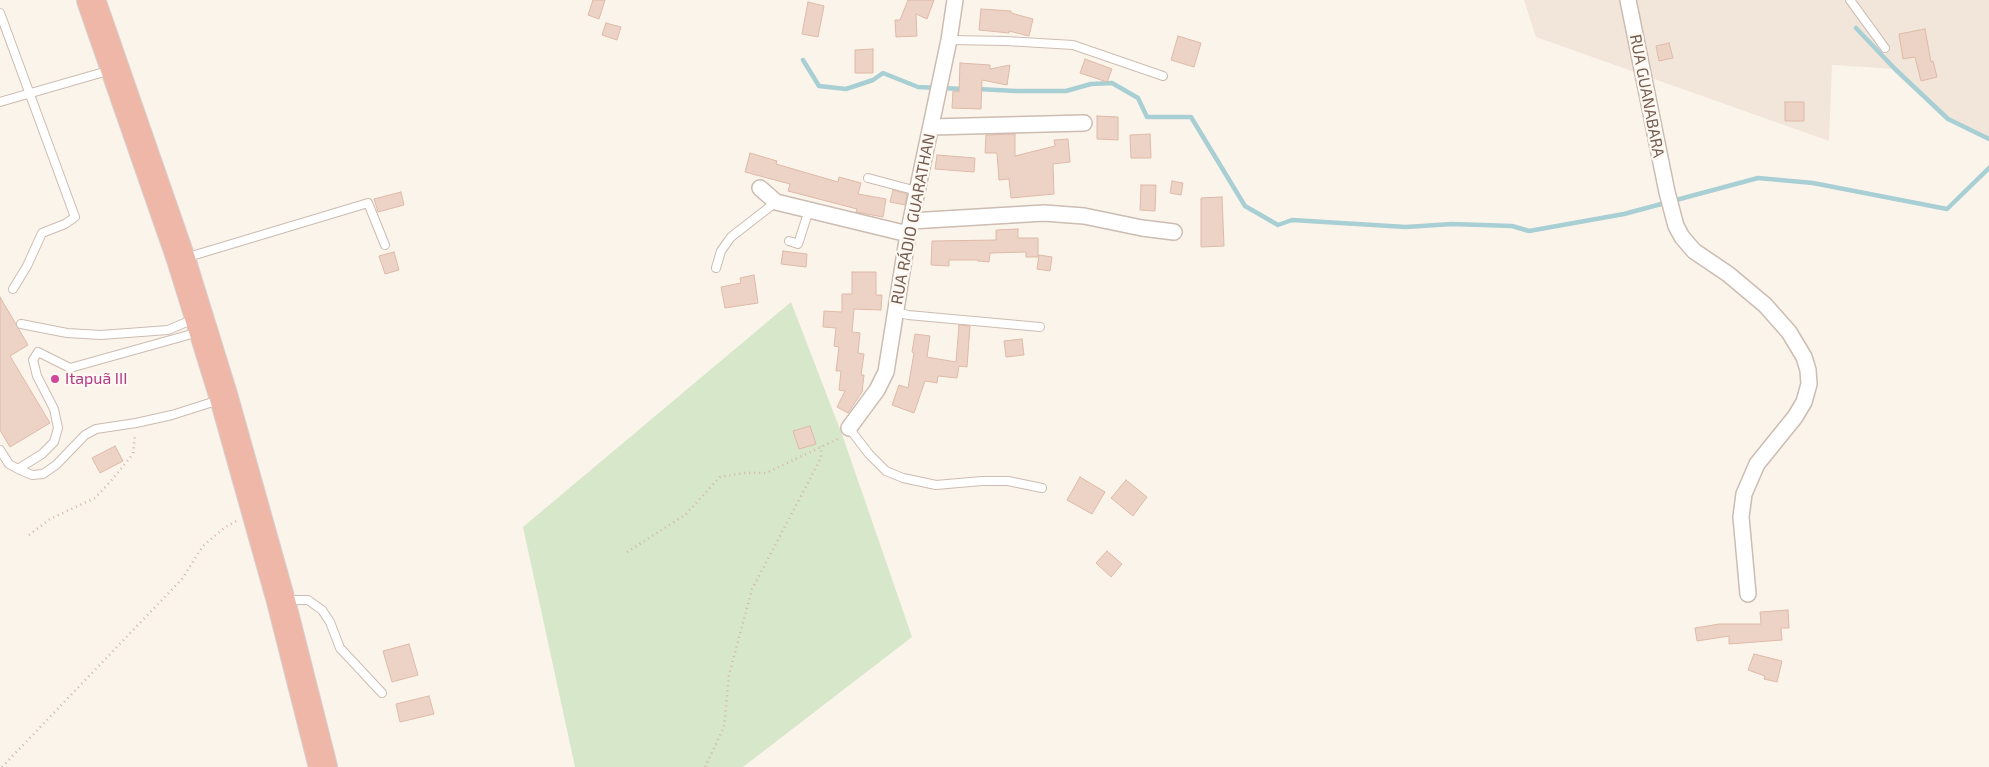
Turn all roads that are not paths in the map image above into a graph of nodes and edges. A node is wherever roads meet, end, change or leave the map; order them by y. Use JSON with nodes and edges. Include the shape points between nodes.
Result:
{"nodes":[{"id":1,"x":91,"y":0,"type":"edge"},
{"id":2,"x":955,"y":0,"type":"edge"},
{"id":3,"x":1628,"y":0,"type":"edge"},
{"id":4,"x":1850,"y":0,"type":"edge"},
{"id":5,"x":0,"y":13,"type":"edge"},
{"id":6,"x":949,"y":40,"type":"junction"},
{"id":7,"x":1885,"y":48,"type":"dead end"},
{"id":8,"x":116,"y":69,"type":"junction"},
{"id":9,"x":1163,"y":76,"type":"dead end"},
{"id":10,"x":30,"y":93,"type":"junction"},
{"id":11,"x":0,"y":102,"type":"edge"},
{"id":12,"x":1084,"y":123,"type":"dead end"},
{"id":13,"x":931,"y":127,"type":"junction"},
{"id":14,"x":868,"y":178,"type":"dead end"},
{"id":15,"x":760,"y":188,"type":"dead end"},
{"id":16,"x":917,"y":191,"type":"junction"},
{"id":17,"x":776,"y":202,"type":"junction"},
{"id":18,"x":809,"y":210,"type":"junction"},
{"id":19,"x":909,"y":227,"type":"junction"},
{"id":20,"x":1174,"y":232,"type":"dead end"},
{"id":21,"x":789,"y":242,"type":"dead end"},
{"id":22,"x":385,"y":245,"type":"dead end"},
{"id":23,"x":181,"y":259,"type":"junction"},
{"id":24,"x":716,"y":268,"type":"dead end"},
{"id":25,"x":13,"y":289,"type":"dead end"},
{"id":26,"x":896,"y":312,"type":"junction"},
{"id":27,"x":21,"y":324,"type":"dead end"},
{"id":28,"x":201,"y":324,"type":"junction"},
{"id":29,"x":1040,"y":327,"type":"dead end"},
{"id":30,"x":224,"y":398,"type":"junction"},
{"id":31,"x":849,"y":428,"type":"joint"},
{"id":32,"x":0,"y":450,"type":"edge"},
{"id":33,"x":18,"y":469,"type":"junction"},
{"id":34,"x":1042,"y":488,"type":"dead end"},
{"id":35,"x":1748,"y":594,"type":"dead end"},
{"id":36,"x":281,"y":601,"type":"junction"},
{"id":37,"x":382,"y":693,"type":"dead end"},
{"id":38,"x":322,"y":767,"type":"edge"}],
"edges":[{"from":1,"to":8,"type":"highway"},
{"from":2,"to":6,"type":"street","name":"RUA RÁDIO GUARATHAN"},
{"from":3,"to":35,"type":"street","name":"RUA GUANABARA","via":[[1676,226],[1694,251],[1766,305],[1789,332],[1808,370],[1809,384],[1804,402],[1796,417],[1757,464],[1744,494],[1741,517]]},
{"from":4,"to":7,"type":"lane"},
{"from":5,"to":10,"type":"lane"},
{"from":6,"to":9,"type":"lane","via":[[1073,45]]},
{"from":6,"to":13,"type":"street","name":"RUA RÁDIO GUARATHAN"},
{"from":8,"to":10,"type":"lane"},
{"from":8,"to":23,"type":"highway"},
{"from":10,"to":11,"type":"lane"},
{"from":10,"to":25,"type":"lane","via":[[76,217],[42,233]]},
{"from":12,"to":13,"type":"street"},
{"from":13,"to":16,"type":"street","name":"RUA RÁDIO GUARATHAN"},
{"from":14,"to":16,"type":"lane"},
{"from":15,"to":17,"type":"street"},
{"from":16,"to":19,"type":"street","name":"RUA RÁDIO GUARATHAN"},
{"from":17,"to":18,"type":"street"},
{"from":17,"to":24,"type":"lane","via":[[731,237],[721,251]]},
{"from":18,"to":19,"type":"street"},
{"from":18,"to":21,"type":"lane","via":[[798,244]]},
{"from":19,"to":20,"type":"street","via":[[1044,213],[1084,216]]},
{"from":19,"to":26,"type":"street","name":"RUA RÁDIO GUARATHAN"},
{"from":22,"to":23,"type":"lane","via":[[368,202]]},
{"from":23,"to":28,"type":"highway"},
{"from":26,"to":29,"type":"lane"},
{"from":26,"to":31,"type":"street","name":"RUA RÁDIO GUARATHAN","via":[[886,372]]},
{"from":27,"to":28,"type":"lane","via":[[67,333],[101,335]]},
{"from":28,"to":30,"type":"highway"},
{"from":28,"to":33,"type":"lane","via":[[70,368],[38,352],[32,360],[54,409],[58,428],[54,442]]},
{"from":30,"to":33,"type":"lane","via":[[172,415],[96,428],[43,474],[32,475]]},
{"from":30,"to":36,"type":"highway"},
{"from":31,"to":34,"type":"lane","via":[[886,471],[902,478],[936,486],[1008,481]]},
{"from":32,"to":33,"type":"lane","via":[[9,464]]},
{"from":36,"to":37,"type":"lane","via":[[308,600],[322,610],[340,648]]},
{"from":36,"to":38,"type":"highway"}]}
